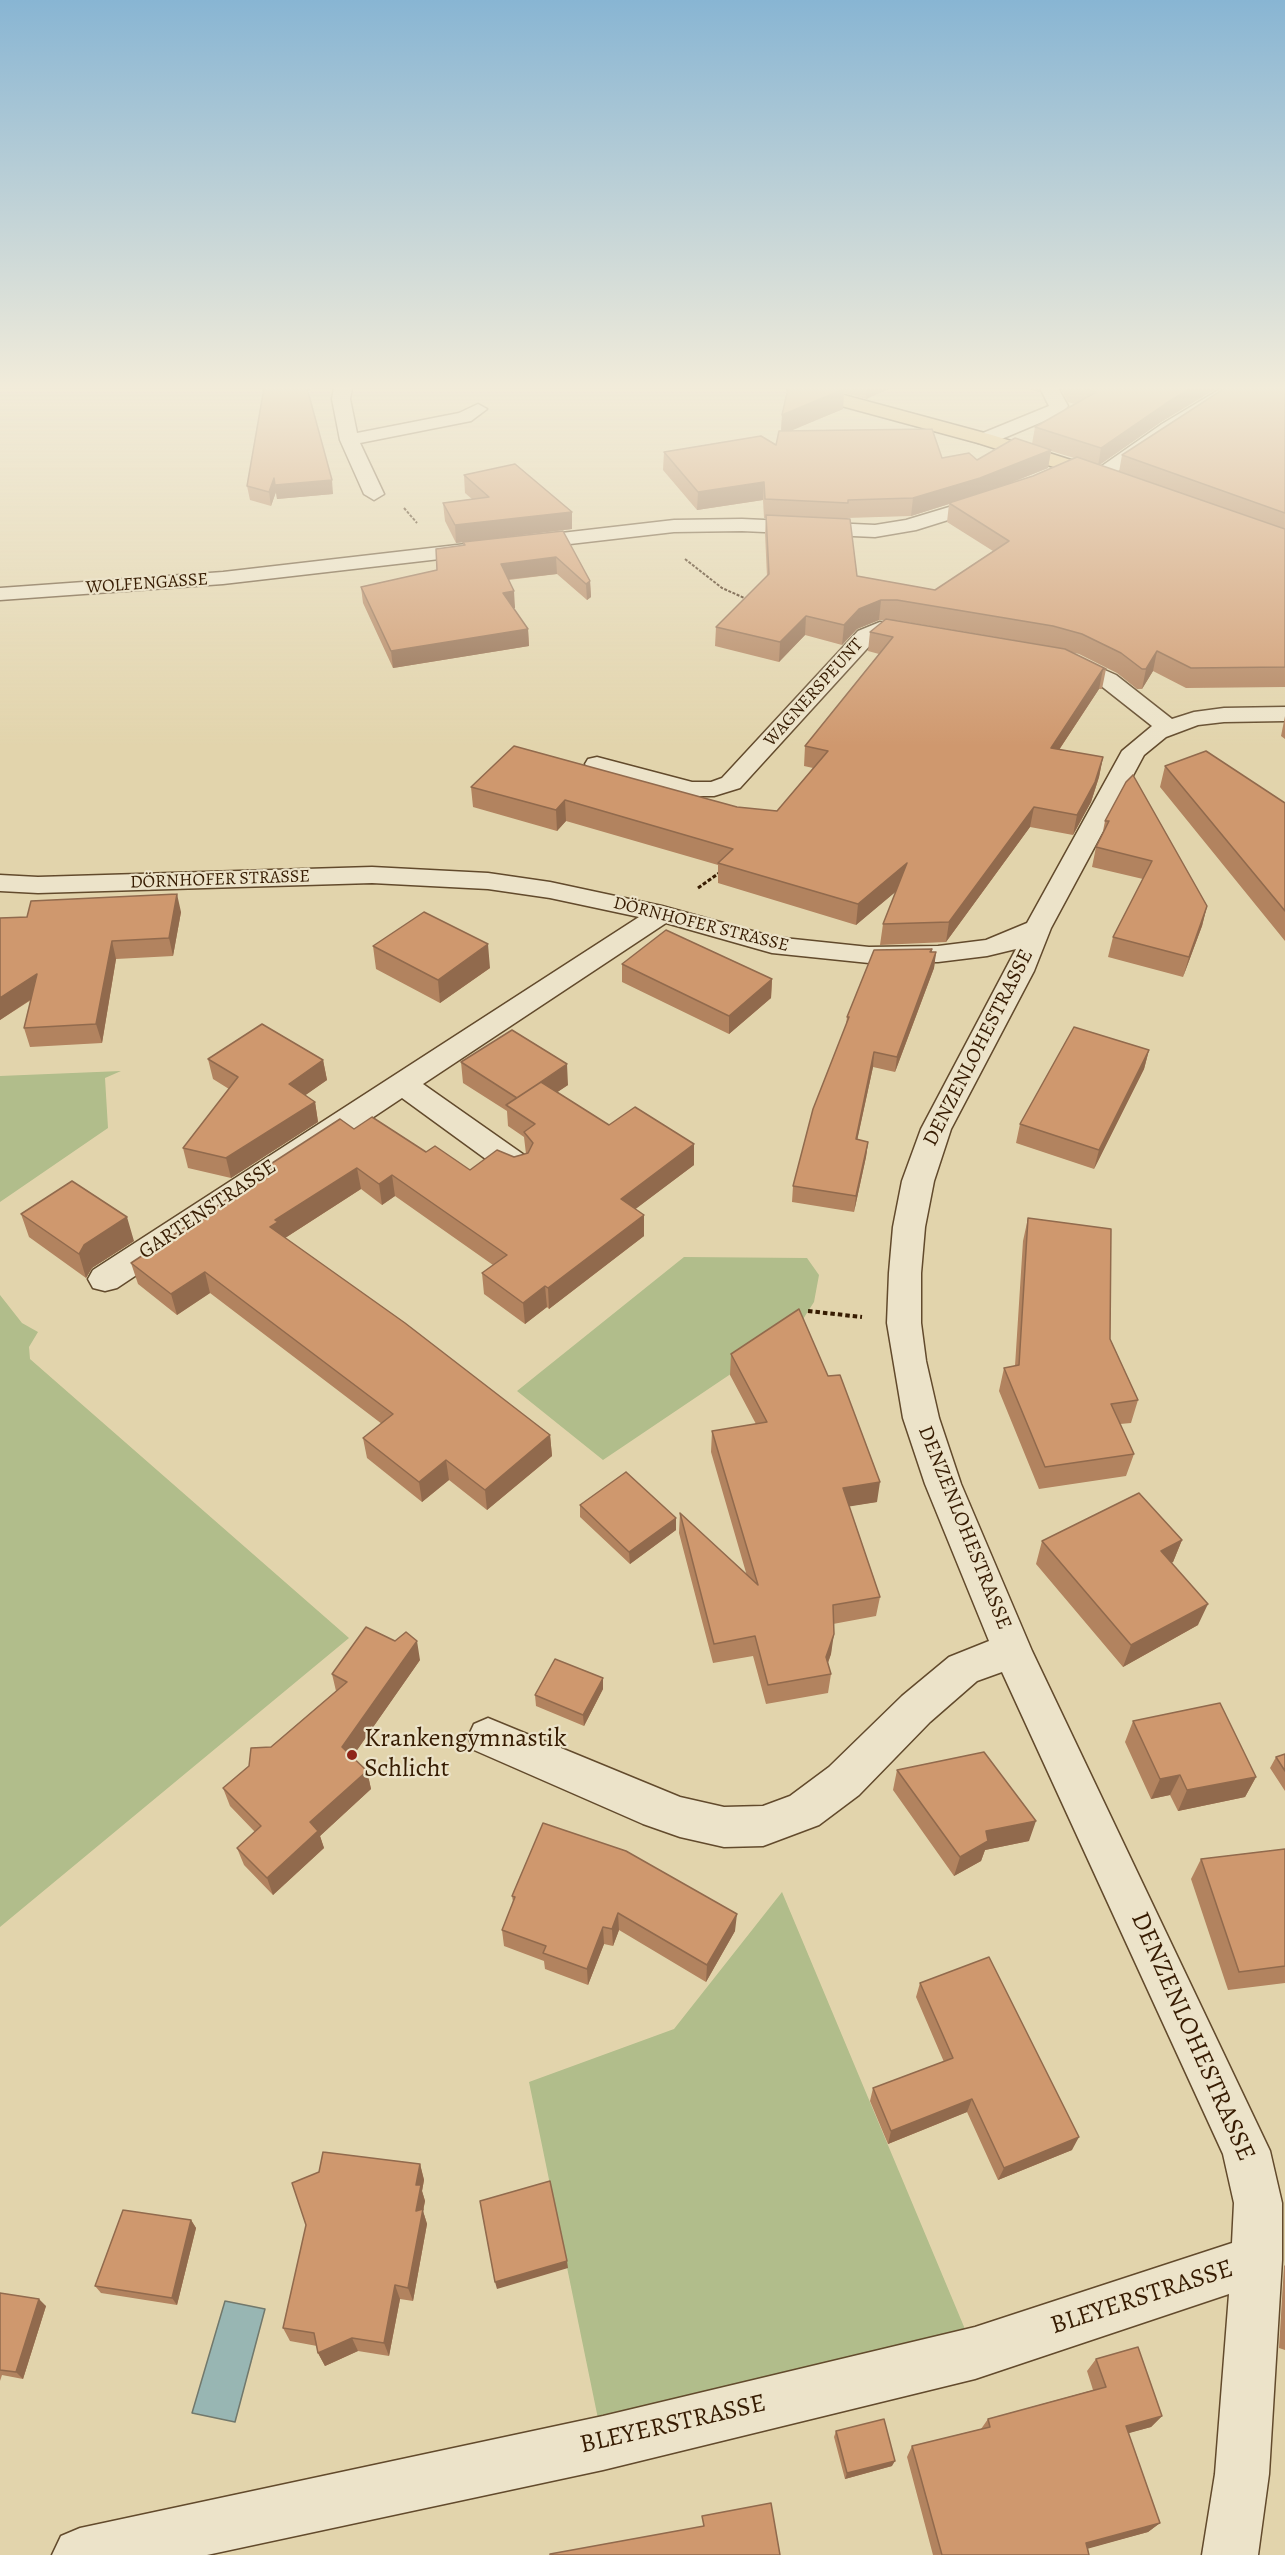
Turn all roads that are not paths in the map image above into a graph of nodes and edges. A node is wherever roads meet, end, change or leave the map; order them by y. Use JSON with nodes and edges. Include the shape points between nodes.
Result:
{"nodes":[{"id":1,"x":968,"y":507,"type":"edge"},
{"id":2,"x":0,"y":594,"type":"edge"},
{"id":3,"x":928,"y":635,"type":"edge"},
{"id":4,"x":1039,"y":653,"type":"edge"},
{"id":5,"x":1285,"y":714,"type":"edge"},
{"id":6,"x":1168,"y":727,"type":"junction"},
{"id":7,"x":597,"y":764,"type":"dead end"},
{"id":8,"x":0,"y":883,"type":"edge"},
{"id":9,"x":662,"y":914,"type":"junction"},
{"id":10,"x":1038,"y":928,"type":"junction"},
{"id":11,"x":403,"y":1084,"type":"junction"},
{"id":12,"x":516,"y":1165,"type":"edge"},
{"id":13,"x":105,"y":1279,"type":"dead end"},
{"id":14,"x":1013,"y":1652,"type":"junction"},
{"id":15,"x":488,"y":1737,"type":"dead end"},
{"id":16,"x":1257,"y":2259,"type":"junction"},
{"id":17,"x":80,"y":2555,"type":"edge"},
{"id":18,"x":1230,"y":2555,"type":"edge"}],
"edges":[{"from":1,"to":2,"type":"street","name":"WOLFENGASSE","via":[[909,526],[875,531],[742,525],[661,527],[223,578]]},
{"from":3,"to":7,"type":"street","name":"WAGNERSPEUNT","via":[[888,629],[866,636],[737,778],[723,786],[691,789]]},
{"from":4,"to":6,"type":"street","via":[[1095,672]]},
{"from":5,"to":6,"type":"street","via":[[1194,719]]},
{"from":6,"to":10,"type":"street","via":[[1134,751]]},
{"from":8,"to":9,"type":"street","name":"DÖRNHOFER STRASSE","via":[[438,877],[518,885]]},
{"from":9,"to":10,"type":"street","name":"DÖRNHOFER STRASSE","via":[[772,945],[869,955],[938,954],[987,948]]},
{"from":9,"to":11,"type":"street","name":"GARTENSTRASSE"},
{"from":10,"to":14,"type":"street","name":"DENZENLOHESTRASSE","via":[[926,1154],[909,1227],[904,1323],[921,1419],[943,1484]]},
{"from":11,"to":12,"type":"street"},
{"from":11,"to":13,"type":"street","name":"GARTENSTRASSE"},
{"from":14,"to":15,"type":"street","name":"DENZENLOHESTRASSE","via":[[963,1669],[915,1709],[844,1781],[804,1811],[763,1826],[724,1827],[680,1817]]},
{"from":14,"to":16,"type":"street","name":"DENZENLOHESTRASSE","via":[[1246,2151],[1258,2203]]},
{"from":16,"to":17,"type":"street","name":"BLEYERSTRASSE","via":[[975,2353],[603,2443]]},
{"from":16,"to":18,"type":"street","name":"DENZENLOHESTRASSE","via":[[1242,2474]]}]}
